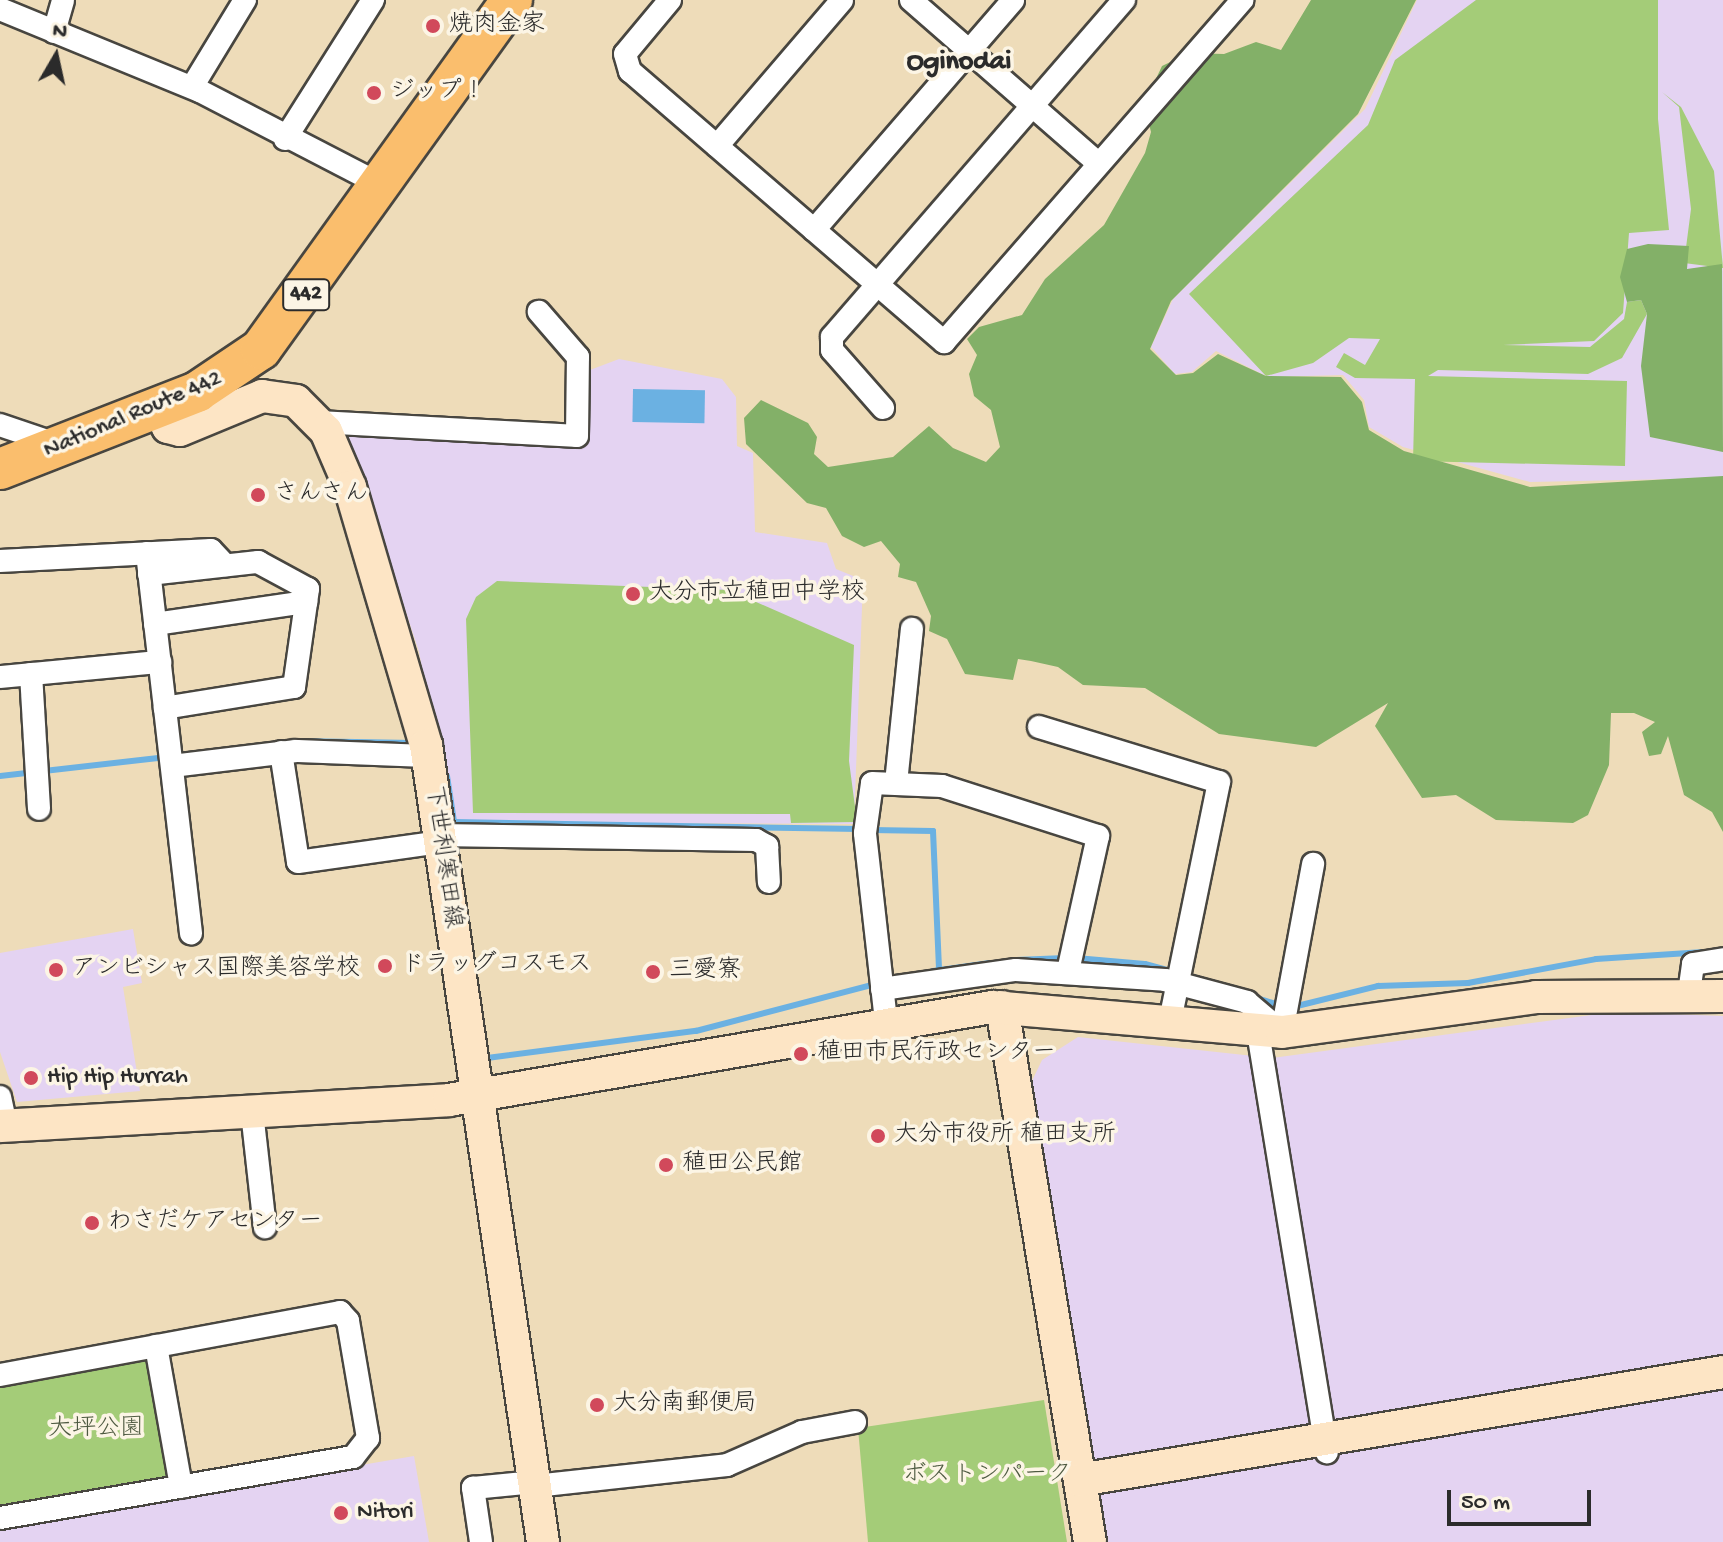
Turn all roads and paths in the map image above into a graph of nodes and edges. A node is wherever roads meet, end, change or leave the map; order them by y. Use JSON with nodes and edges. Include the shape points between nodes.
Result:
{"nodes":[{"id":1,"x":63,"y":0,"type":"edge"},
{"id":2,"x":245,"y":0,"type":"edge"},
{"id":3,"x":373,"y":0,"type":"edge"},
{"id":4,"x":512,"y":0,"type":"edge"},
{"id":5,"x":670,"y":0,"type":"edge"},
{"id":6,"x":842,"y":0,"type":"edge"},
{"id":7,"x":911,"y":0,"type":"edge"},
{"id":8,"x":1013,"y":0,"type":"edge"},
{"id":9,"x":1124,"y":0,"type":"edge"},
{"id":10,"x":1242,"y":0,"type":"edge"},
{"id":11,"x":0,"y":9,"type":"edge"},
{"id":12,"x":54,"y":32,"type":"junction"},
{"id":13,"x":969,"y":51,"type":"junction"},
{"id":14,"x":192,"y":87,"type":"junction"},
{"id":15,"x":1032,"y":106,"type":"junction"},
{"id":16,"x":285,"y":139,"type":"junction"},
{"id":17,"x":717,"y":146,"type":"junction"},
{"id":18,"x":1099,"y":164,"type":"junction"},
{"id":19,"x":383,"y":186,"type":"junction"},
{"id":20,"x":814,"y":230,"type":"junction"},
{"id":21,"x":877,"y":285,"type":"junction"},
{"id":22,"x":539,"y":312,"type":"dead end"},
{"id":23,"x":159,"y":408,"type":"junction"},
{"id":24,"x":883,"y":408,"type":"dead end"},
{"id":25,"x":320,"y":422,"type":"junction"},
{"id":26,"x":0,"y":425,"type":"edge"},
{"id":27,"x":63,"y":446,"type":"junction"},
{"id":28,"x":0,"y":469,"type":"edge"},
{"id":29,"x":0,"y":561,"type":"edge"},
{"id":30,"x":148,"y":564,"type":"junction"},
{"id":31,"x":306,"y":602,"type":"junction"},
{"id":32,"x":155,"y":624,"type":"junction"},
{"id":33,"x":912,"y":629,"type":"dead end"},
{"id":34,"x":160,"y":662,"type":"junction"},
{"id":35,"x":31,"y":674,"type":"junction"},
{"id":36,"x":0,"y":677,"type":"edge"},
{"id":37,"x":165,"y":708,"type":"junction"},
{"id":38,"x":1039,"y":727,"type":"dead end"},
{"id":39,"x":281,"y":752,"type":"junction"},
{"id":40,"x":428,"y":756,"type":"junction"},
{"id":41,"x":172,"y":766,"type":"junction"},
{"id":42,"x":896,"y":783,"type":"junction"},
{"id":43,"x":39,"y":809,"type":"dead end"},
{"id":44,"x":439,"y":839,"type":"junction"},
{"id":45,"x":1313,"y":864,"type":"dead end"},
{"id":46,"x":769,"y":882,"type":"dead end"},
{"id":47,"x":191,"y":933,"type":"dead end"},
{"id":48,"x":1723,"y":959,"type":"edge"},
{"id":49,"x":1068,"y":971,"type":"junction"},
{"id":50,"x":1181,"y":975,"type":"junction"},
{"id":51,"x":882,"y":989,"type":"junction"},
{"id":52,"x":1689,"y":993,"type":"junction"},
{"id":53,"x":1723,"y":996,"type":"edge"},
{"id":54,"x":1002,"y":1007,"type":"junction"},
{"id":55,"x":1277,"y":1018,"type":"junction"},
{"id":56,"x":886,"y":1021,"type":"junction"},
{"id":57,"x":1169,"y":1025,"type":"junction"},
{"id":58,"x":476,"y":1096,"type":"junction"},
{"id":59,"x":252,"y":1112,"type":"junction"},
{"id":60,"x":2,"y":1116,"type":"edge"},
{"id":61,"x":265,"y":1227,"type":"dead end"},
{"id":62,"x":156,"y":1346,"type":"junction"},
{"id":63,"x":1723,"y":1372,"type":"edge"},
{"id":64,"x":0,"y":1375,"type":"edge"},
{"id":65,"x":1723,"y":1385,"type":"edge"},
{"id":66,"x":855,"y":1422,"type":"dead end"},
{"id":67,"x":1326,"y":1446,"type":"junction"},
{"id":68,"x":535,"y":1484,"type":"junction"},
{"id":69,"x":181,"y":1487,"type":"junction"},
{"id":70,"x":1081,"y":1487,"type":"junction"},
{"id":71,"x":0,"y":1518,"type":"edge"},
{"id":72,"x":481,"y":1542,"type":"edge"},
{"id":73,"x":543,"y":1542,"type":"edge"},
{"id":74,"x":1090,"y":1542,"type":"edge"}],
"edges":[{"from":1,"to":12,"type":"street"},
{"from":2,"to":14,"type":"street"},
{"from":3,"to":16,"type":"street"},
{"from":4,"to":19,"type":"highway","name":"National Route 442","number":"442"},
{"from":5,"to":17,"type":"street","via":[[625,61]]},
{"from":6,"to":17,"type":"street"},
{"from":7,"to":13,"type":"street"},
{"from":8,"to":13,"type":"street"},
{"from":9,"to":15,"type":"street"},
{"from":10,"to":18,"type":"street"},
{"from":11,"to":12,"type":"street"},
{"from":12,"to":14,"type":"street"},
{"from":13,"to":15,"type":"street"},
{"from":13,"to":20,"type":"street"},
{"from":14,"to":16,"type":"street"},
{"from":15,"to":18,"type":"street"},
{"from":15,"to":21,"type":"street"},
{"from":16,"to":19,"type":"street"},
{"from":17,"to":20,"type":"street"},
{"from":18,"to":21,"type":"street","via":[[944,342]]},
{"from":19,"to":23,"type":"highway","name":"National Route 442","number":"442","via":[[261,349],[218,380]]},
{"from":20,"to":21,"type":"street"},
{"from":21,"to":24,"type":"street","via":[[829,344]]},
{"from":22,"to":25,"type":"street","via":[[578,357],[577,436]]},
{"from":23,"to":25,"type":"street","via":[[168,427],[180,430],[278,396],[296,401]]},
{"from":23,"to":27,"type":"highway","name":"National Route 442","number":"442"},
{"from":25,"to":40,"type":"street","name":"下世利寒田線","via":[[375,562]]},
{"from":26,"to":27,"type":"street"},
{"from":27,"to":28,"type":"highway","name":"National Route 442","number":"442"},
{"from":29,"to":30,"type":"street"},
{"from":30,"to":31,"type":"street","via":[[268,564],[307,587]]},
{"from":30,"to":32,"type":"street"},
{"from":31,"to":32,"type":"street"},
{"from":31,"to":37,"type":"street","via":[[294,687]]},
{"from":32,"to":34,"type":"street"},
{"from":33,"to":42,"type":"street"},
{"from":34,"to":35,"type":"street"},
{"from":34,"to":37,"type":"street"},
{"from":35,"to":36,"type":"street"},
{"from":35,"to":43,"type":"street"},
{"from":37,"to":41,"type":"street"},
{"from":38,"to":50,"type":"street","via":[[1219,782]]},
{"from":39,"to":40,"type":"street"},
{"from":39,"to":41,"type":"street"},
{"from":39,"to":44,"type":"street","via":[[298,862]]},
{"from":40,"to":44,"type":"street","name":"下世利寒田線"},
{"from":41,"to":47,"type":"street"},
{"from":42,"to":49,"type":"street","via":[[942,786],[1101,839]]},
{"from":42,"to":51,"type":"street","via":[[871,784],[865,830]]},
{"from":44,"to":46,"type":"street","via":[[756,840],[767,846]]},
{"from":44,"to":58,"type":"street","name":"下世利寒田線"},
{"from":45,"to":55,"type":"street"},
{"from":48,"to":52,"type":"street","via":[[1693,964]]},
{"from":49,"to":50,"type":"street"},
{"from":49,"to":51,"type":"street","via":[[997,972]]},
{"from":50,"to":55,"type":"street"},
{"from":50,"to":57,"type":"street"},
{"from":51,"to":56,"type":"street"},
{"from":52,"to":53,"type":"street"},
{"from":52,"to":55,"type":"street","via":[[1526,998]]},
{"from":54,"to":56,"type":"street"},
{"from":54,"to":57,"type":"street"},
{"from":54,"to":70,"type":"street"},
{"from":55,"to":57,"type":"street"},
{"from":55,"to":67,"type":"street"},
{"from":56,"to":58,"type":"street"},
{"from":58,"to":59,"type":"street"},
{"from":58,"to":68,"type":"street","name":"下世利寒田線"},
{"from":59,"to":60,"type":"street"},
{"from":59,"to":61,"type":"street"},
{"from":62,"to":64,"type":"street"},
{"from":62,"to":69,"type":"street"},
{"from":62,"to":69,"type":"street","via":[[336,1312],[348,1321],[368,1438],[360,1455]]},
{"from":63,"to":67,"type":"street"},
{"from":65,"to":67,"type":"street"},
{"from":66,"to":68,"type":"street","via":[[802,1432],[727,1465]]},
{"from":67,"to":70,"type":"street"},
{"from":68,"to":72,"type":"street","via":[[473,1488]]},
{"from":68,"to":73,"type":"street","name":"下世利寒田線"},
{"from":69,"to":71,"type":"street"},
{"from":70,"to":74,"type":"street"}]}
